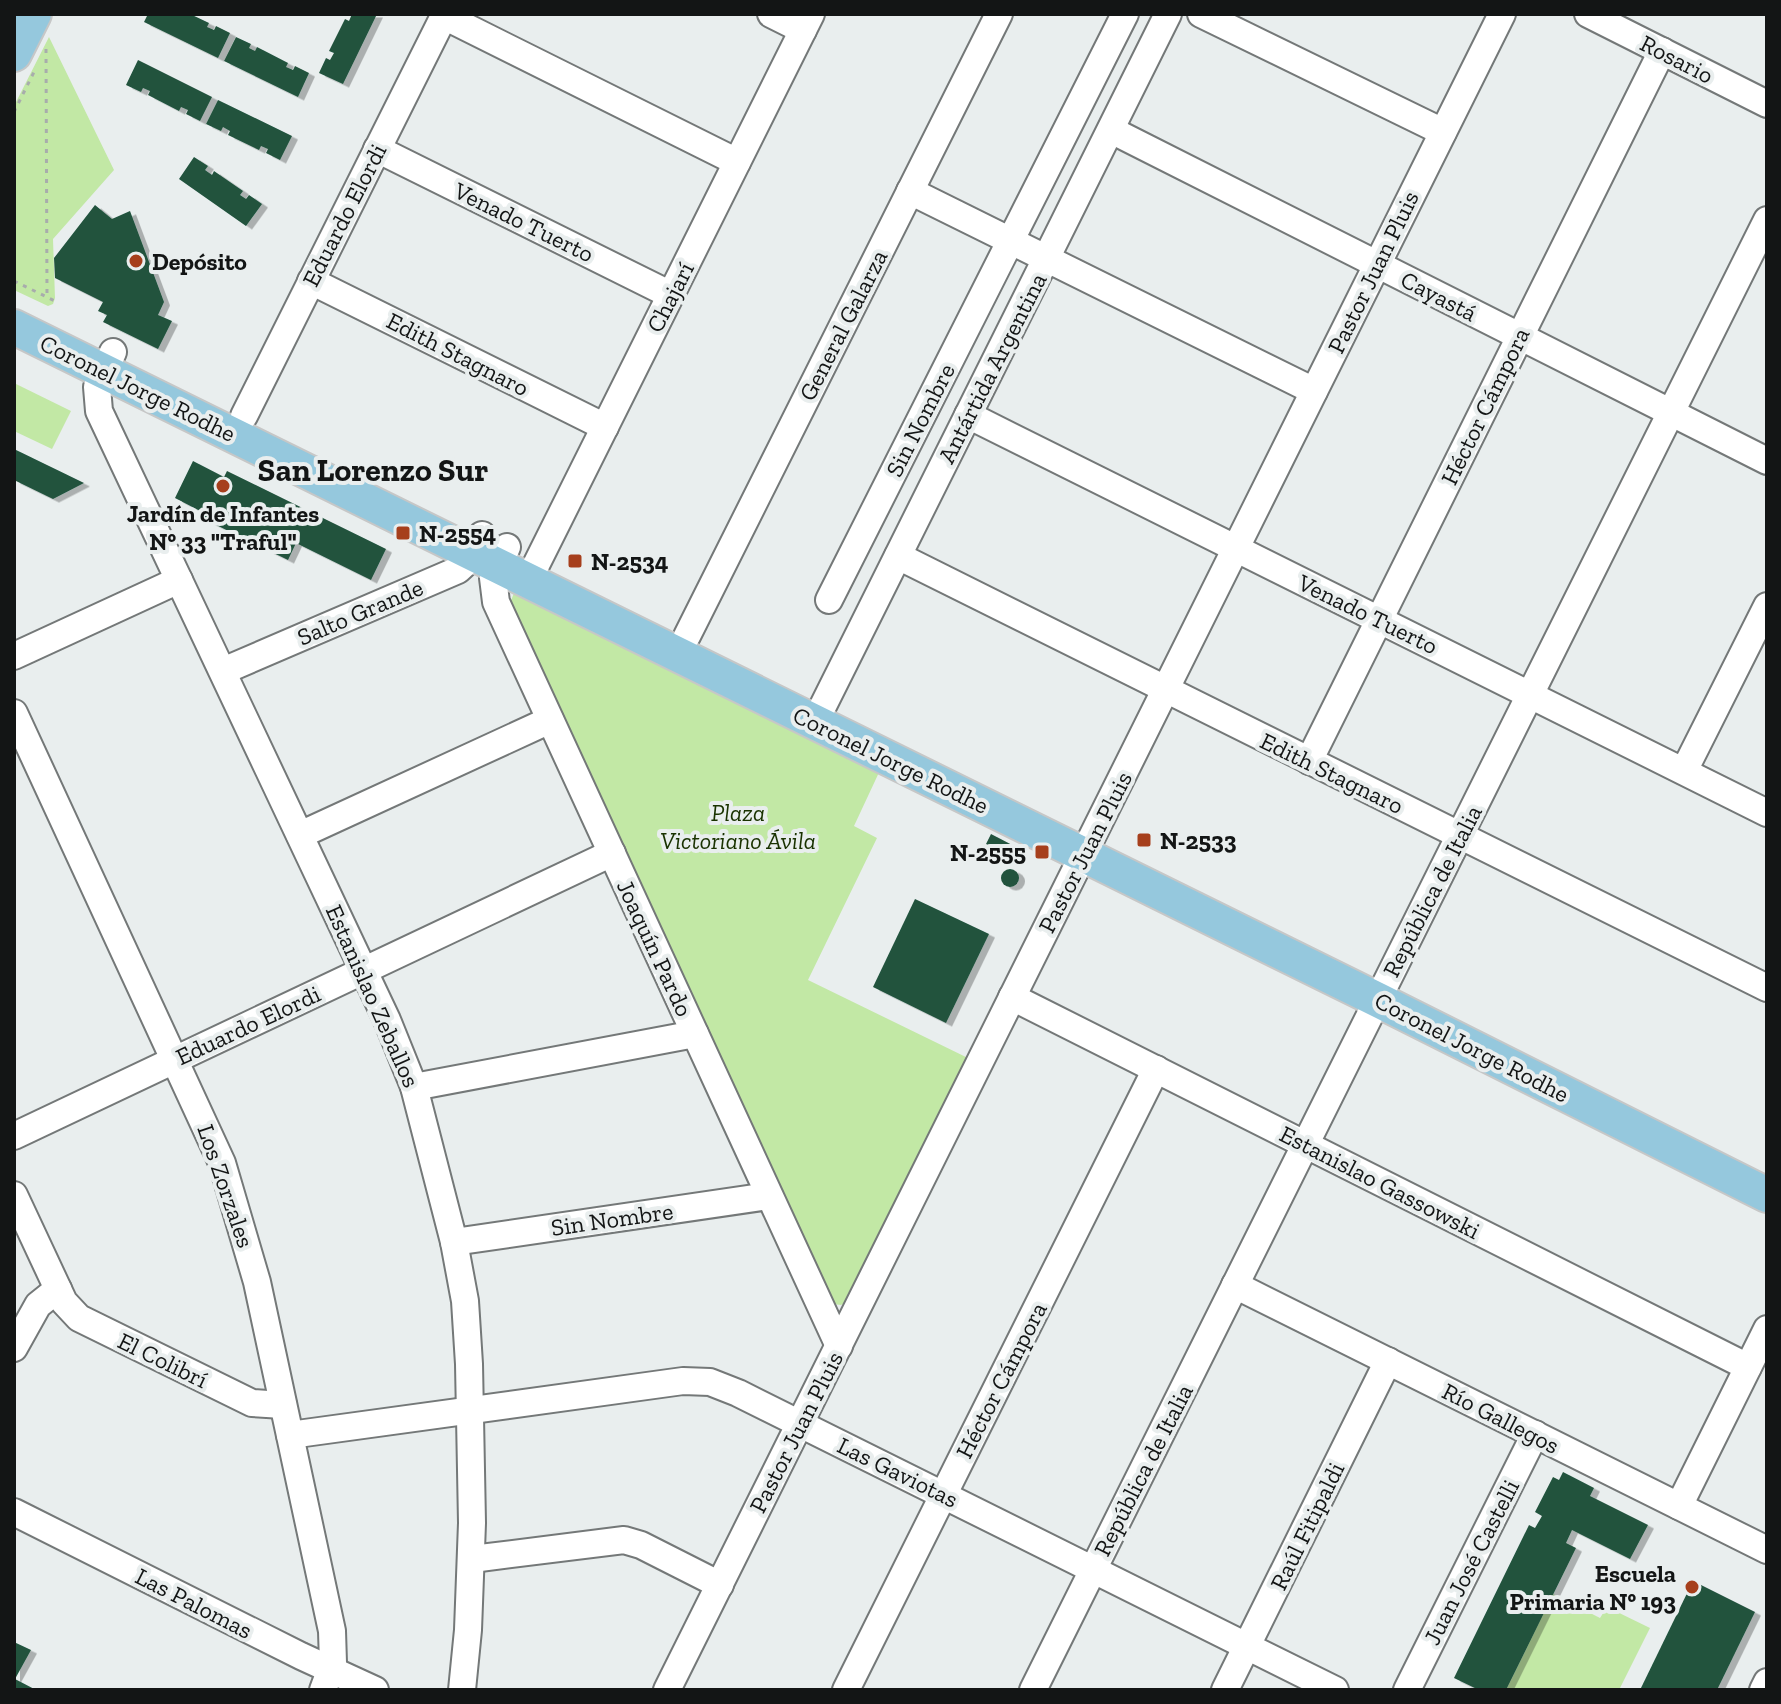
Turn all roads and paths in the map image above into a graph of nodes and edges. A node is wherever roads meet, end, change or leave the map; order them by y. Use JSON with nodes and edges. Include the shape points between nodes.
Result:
{"nodes":[{"id":1,"x":34,"y":14,"type":"edge"},
{"id":2,"x":771,"y":14,"type":"edge"},
{"id":3,"x":999,"y":14,"type":"edge"},
{"id":4,"x":1125,"y":14,"type":"edge"},
{"id":5,"x":1168,"y":14,"type":"edge"},
{"id":6,"x":1201,"y":14,"type":"edge"},
{"id":7,"x":1502,"y":14,"type":"edge"},
{"id":8,"x":1588,"y":14,"type":"edge"},
{"id":9,"x":444,"y":15,"type":"edge"},
{"id":10,"x":807,"y":22,"type":"edge"},
{"id":11,"x":1662,"y":51,"type":"junction"},
{"id":12,"x":14,"y":54,"type":"edge"},
{"id":13,"x":1767,"y":104,"type":"edge"},
{"id":14,"x":14,"y":112,"type":"edge"},
{"id":15,"x":1111,"y":130,"type":"junction"},
{"id":16,"x":1443,"y":132,"type":"junction"},
{"id":17,"x":377,"y":149,"type":"junction"},
{"id":18,"x":737,"y":162,"type":"junction"},
{"id":19,"x":910,"y":191,"type":"junction"},
{"id":20,"x":1767,"y":220,"type":"edge"},
{"id":21,"x":1011,"y":240,"type":"junction"},
{"id":22,"x":1047,"y":257,"type":"junction"},
{"id":23,"x":1377,"y":264,"type":"junction"},
{"id":24,"x":14,"y":281,"type":"edge"},
{"id":25,"x":311,"y":281,"type":"junction"},
{"id":26,"x":671,"y":295,"type":"junction"},
{"id":27,"x":30,"y":300,"type":"edge"},
{"id":28,"x":55,"y":301,"type":"dead end"},
{"id":29,"x":14,"y":327,"type":"edge"},
{"id":30,"x":1520,"y":337,"type":"junction"},
{"id":31,"x":108,"y":361,"type":"junction"},
{"id":32,"x":1314,"y":391,"type":"junction"},
{"id":33,"x":1671,"y":413,"type":"junction"},
{"id":34,"x":968,"y":415,"type":"junction"},
{"id":35,"x":244,"y":416,"type":"junction"},
{"id":36,"x":605,"y":427,"type":"junction"},
{"id":37,"x":1767,"y":461,"type":"edge"},
{"id":38,"x":1236,"y":549,"type":"junction"},
{"id":39,"x":490,"y":550,"type":"junction"},
{"id":40,"x":898,"y":556,"type":"junction"},
{"id":41,"x":533,"y":571,"type":"junction"},
{"id":42,"x":179,"y":580,"type":"junction"},
{"id":43,"x":829,"y":600,"type":"dead end"},
{"id":44,"x":1767,"y":606,"type":"edge"},
{"id":45,"x":1379,"y":620,"type":"junction"},
{"id":46,"x":687,"y":636,"type":"junction"},
{"id":47,"x":14,"y":656,"type":"edge"},
{"id":48,"x":223,"y":671,"type":"junction"},
{"id":49,"x":1166,"y":689,"type":"junction"},
{"id":50,"x":1530,"y":694,"type":"junction"},
{"id":51,"x":14,"y":713,"type":"edge"},
{"id":52,"x":820,"y":713,"type":"junction"},
{"id":53,"x":550,"y":720,"type":"junction"},
{"id":54,"x":1309,"y":761,"type":"junction"},
{"id":55,"x":1684,"y":771,"type":"junction"},
{"id":56,"x":1767,"y":813,"type":"edge"},
{"id":57,"x":300,"y":835,"type":"junction"},
{"id":58,"x":1460,"y":836,"type":"junction"},
{"id":59,"x":1088,"y":846,"type":"junction"},
{"id":60,"x":612,"y":853,"type":"junction"},
{"id":61,"x":364,"y":970,"type":"junction"},
{"id":62,"x":1767,"y":988,"type":"edge"},
{"id":63,"x":1382,"y":991,"type":"junction"},
{"id":64,"x":1012,"y":997,"type":"junction"},
{"id":65,"x":695,"y":1034,"type":"junction"},
{"id":66,"x":176,"y":1059,"type":"junction"},
{"id":67,"x":1156,"y":1069,"type":"junction"},
{"id":68,"x":414,"y":1087,"type":"junction"},
{"id":69,"x":14,"y":1136,"type":"edge"},
{"id":70,"x":1305,"y":1144,"type":"junction"},
{"id":71,"x":1767,"y":1170,"type":"edge"},
{"id":72,"x":14,"y":1195,"type":"edge"},
{"id":73,"x":1767,"y":1195,"type":"edge"},
{"id":74,"x":769,"y":1196,"type":"junction"},
{"id":75,"x":454,"y":1242,"type":"junction"},
{"id":76,"x":1235,"y":1285,"type":"junction"},
{"id":77,"x":58,"y":1289,"type":"junction"},
{"id":78,"x":1767,"y":1329,"type":"edge"},
{"id":79,"x":839,"y":1346,"type":"junction"},
{"id":80,"x":14,"y":1348,"type":"edge"},
{"id":81,"x":1388,"y":1361,"type":"junction"},
{"id":82,"x":1748,"y":1367,"type":"junction"},
{"id":83,"x":283,"y":1405,"type":"junction"},
{"id":84,"x":470,"y":1411,"type":"junction"},
{"id":85,"x":800,"y":1424,"type":"junction"},
{"id":86,"x":1535,"y":1434,"type":"junction"},
{"id":87,"x":290,"y":1435,"type":"junction"},
{"id":88,"x":943,"y":1495,"type":"junction"},
{"id":89,"x":1679,"y":1506,"type":"junction"},
{"id":90,"x":14,"y":1512,"type":"edge"},
{"id":91,"x":1767,"y":1550,"type":"edge"},
{"id":92,"x":472,"y":1559,"type":"junction"},
{"id":93,"x":1093,"y":1569,"type":"junction"},
{"id":94,"x":720,"y":1585,"type":"junction"},
{"id":95,"x":1247,"y":1646,"type":"junction"},
{"id":96,"x":327,"y":1680,"type":"edge"},
{"id":97,"x":1767,"y":1682,"type":"edge"},
{"id":98,"x":375,"y":1690,"type":"edge"},
{"id":99,"x":462,"y":1690,"type":"edge"},
{"id":100,"x":667,"y":1690,"type":"edge"},
{"id":101,"x":846,"y":1690,"type":"edge"},
{"id":102,"x":1033,"y":1690,"type":"edge"},
{"id":103,"x":1225,"y":1690,"type":"edge"},
{"id":104,"x":1335,"y":1690,"type":"edge"},
{"id":105,"x":1407,"y":1690,"type":"edge"},
{"id":106,"x":1763,"y":1690,"type":"edge"}],
"edges":[{"from":1,"to":12,"type":"main road"},
{"from":2,"to":10,"type":"street"},
{"from":3,"to":19,"type":"street","name":"General Galarza"},
{"from":4,"to":21,"type":"street","name":"Sin Nombre"},
{"from":5,"to":15,"type":"street","name":"Antártida Argentina"},
{"from":6,"to":16,"type":"street"},
{"from":7,"to":16,"type":"street","name":"Pastor Juan Pluis"},
{"from":8,"to":11,"type":"street","name":"Rosario"},
{"from":9,"to":17,"type":"street","name":"Eduardo Elordi"},
{"from":9,"to":18,"type":"street"},
{"from":10,"to":18,"type":"street","name":"Chajarí"},
{"from":11,"to":13,"type":"street","name":"Rosario"},
{"from":11,"to":30,"type":"street","name":"Héctor Cámpora"},
{"from":14,"to":27,"type":"path","via":[[46,48]]},
{"from":15,"to":22,"type":"street","name":"Antártida Argentina"},
{"from":15,"to":23,"type":"street","name":"Cayastá"},
{"from":16,"to":23,"type":"street","name":"Pastor Juan Pluis"},
{"from":17,"to":25,"type":"street","name":"Eduardo Elordi"},
{"from":17,"to":26,"type":"street","name":"Venado Tuerto"},
{"from":18,"to":26,"type":"street","name":"Chajarí"},
{"from":19,"to":21,"type":"street"},
{"from":19,"to":46,"type":"street","name":"General Galarza"},
{"from":20,"to":33,"type":"street","name":"República de Italia"},
{"from":21,"to":22,"type":"street"},
{"from":21,"to":43,"type":"street","name":"Sin Nombre"},
{"from":22,"to":32,"type":"street"},
{"from":22,"to":34,"type":"street","name":"Antártida Argentina"},
{"from":23,"to":30,"type":"street","name":"Cayastá"},
{"from":23,"to":32,"type":"street","name":"Pastor Juan Pluis"},
{"from":24,"to":27,"type":"path"},
{"from":25,"to":35,"type":"street","name":"Eduardo Elordi"},
{"from":25,"to":36,"type":"street","name":"Edith Stagnaro"},
{"from":26,"to":36,"type":"street","name":"Chajarí"},
{"from":27,"to":28,"type":"path"},
{"from":27,"to":31,"type":"main road","name":"Coronel Jorge Rodhe"},
{"from":29,"to":31,"type":"main road","name":"Coronel Jorge Rodhe"},
{"from":30,"to":33,"type":"street","name":"Cayastá"},
{"from":30,"to":45,"type":"street","name":"Héctor Cámpora"},
{"from":31,"to":35,"type":"main road","name":"Coronel Jorge Rodhe"},
{"from":31,"to":39,"type":"main road","name":"Coronel Jorge Rodhe"},
{"from":31,"to":42,"type":"street","name":"Estanislao Zeballos","via":[[97,387],[99,411]]},
{"from":32,"to":38,"type":"street","name":"Pastor Juan Pluis"},
{"from":33,"to":37,"type":"street","name":"Cayastá"},
{"from":33,"to":50,"type":"street","name":"República de Italia"},
{"from":34,"to":38,"type":"street","name":"Venado Tuerto"},
{"from":34,"to":40,"type":"street","name":"Antártida Argentina"},
{"from":35,"to":39,"type":"main road","name":"Coronel Jorge Rodhe"},
{"from":36,"to":41,"type":"street","name":"Chajarí"},
{"from":38,"to":45,"type":"street","name":"Venado Tuerto"},
{"from":38,"to":49,"type":"street","name":"Pastor Juan Pluis"},
{"from":39,"to":41,"type":"main road","name":"Coronel Jorge Rodhe"},
{"from":39,"to":48,"type":"street","name":"Salto Grande","via":[[453,572]]},
{"from":39,"to":53,"type":"street","name":"Joaquín Pardo","via":[[496,602]]},
{"from":40,"to":49,"type":"street","name":"Edith Stagnaro"},
{"from":40,"to":52,"type":"street","name":"Antártida Argentina"},
{"from":41,"to":46,"type":"main road","name":"Coronel Jorge Rodhe"},
{"from":41,"to":52,"type":"main road","name":"Coronel Jorge Rodhe"},
{"from":42,"to":47,"type":"street"},
{"from":42,"to":48,"type":"street","name":"Estanislao Zeballos"},
{"from":44,"to":55,"type":"street"},
{"from":45,"to":50,"type":"street","name":"Venado Tuerto"},
{"from":45,"to":54,"type":"street","name":"Héctor Cámpora"},
{"from":46,"to":52,"type":"main road","name":"Coronel Jorge Rodhe"},
{"from":48,"to":57,"type":"street","name":"Estanislao Zeballos"},
{"from":49,"to":54,"type":"street","name":"Edith Stagnaro"},
{"from":49,"to":59,"type":"street","name":"Pastor Juan Pluis"},
{"from":50,"to":55,"type":"street","name":"Venado Tuerto"},
{"from":50,"to":58,"type":"street","name":"República de Italia"},
{"from":51,"to":66,"type":"street","name":"Los Zorzales"},
{"from":52,"to":59,"type":"main road","name":"Coronel Jorge Rodhe"},
{"from":53,"to":57,"type":"street"},
{"from":53,"to":60,"type":"street","name":"Joaquín Pardo"},
{"from":54,"to":58,"type":"street","name":"Edith Stagnaro"},
{"from":55,"to":56,"type":"street","name":"Venado Tuerto"},
{"from":57,"to":61,"type":"street","name":"Estanislao Zeballos"},
{"from":58,"to":62,"type":"street","name":"Edith Stagnaro"},
{"from":58,"to":63,"type":"street","name":"República de Italia"},
{"from":59,"to":63,"type":"main road","name":"Coronel Jorge Rodhe"},
{"from":59,"to":64,"type":"street","name":"Pastor Juan Pluis"},
{"from":60,"to":61,"type":"street","name":"Eduardo Elordi"},
{"from":60,"to":65,"type":"street","name":"Joaquín Pardo"},
{"from":61,"to":66,"type":"street","name":"Eduardo Elordi"},
{"from":61,"to":68,"type":"street","name":"Estanislao Zeballos"},
{"from":63,"to":70,"type":"street","name":"República de Italia"},
{"from":63,"to":71,"type":"main road","name":"Coronel Jorge Rodhe"},
{"from":63,"to":73,"type":"main road","name":"Coronel Jorge Rodhe"},
{"from":64,"to":67,"type":"street","name":"Estanislao Gassowski"},
{"from":64,"to":79,"type":"street","name":"Pastor Juan Pluis"},
{"from":65,"to":68,"type":"street"},
{"from":65,"to":74,"type":"street","name":"Joaquín Pardo"},
{"from":66,"to":69,"type":"street","name":"Eduardo Elordi"},
{"from":66,"to":83,"type":"street","name":"Los Zorzales","via":[[213,1139],[239,1214]]},
{"from":67,"to":70,"type":"street","name":"Estanislao Gassowski"},
{"from":67,"to":88,"type":"street","name":"Héctor Cámpora"},
{"from":68,"to":75,"type":"street","name":"Estanislao Zeballos"},
{"from":70,"to":76,"type":"street","name":"República de Italia"},
{"from":70,"to":82,"type":"street","name":"Estanislao Gassowski"},
{"from":72,"to":77,"type":"street","name":"El Colibrí"},
{"from":74,"to":75,"type":"street","name":"Sin Nombre"},
{"from":74,"to":79,"type":"street","name":"Joaquín Pardo"},
{"from":75,"to":84,"type":"street","name":"Estanislao Zeballos","via":[[466,1315]]},
{"from":76,"to":81,"type":"street","name":"Río Gallegos"},
{"from":76,"to":93,"type":"street","name":"República de Italia"},
{"from":77,"to":80,"type":"street","via":[[38,1305]]},
{"from":77,"to":83,"type":"street","name":"El Colibrí","via":[[70,1311],[89,1324],[252,1403]]},
{"from":78,"to":82,"type":"street"},
{"from":79,"to":85,"type":"street","name":"Pastor Juan Pluis"},
{"from":81,"to":86,"type":"street","name":"Río Gallegos"},
{"from":81,"to":95,"type":"street","name":"Raúl Fitipaldi"},
{"from":82,"to":89,"type":"street"},
{"from":83,"to":87,"type":"street","name":"Los Zorzales"},
{"from":84,"to":85,"type":"street","name":"Las Gaviotas","via":[[696,1380],[724,1386]]},
{"from":84,"to":87,"type":"street","name":"Las Gaviotas"},
{"from":84,"to":92,"type":"street","name":"Estanislao Zeballos"},
{"from":85,"to":88,"type":"street","name":"Las Gaviotas"},
{"from":85,"to":94,"type":"street","name":"Pastor Juan Pluis"},
{"from":86,"to":89,"type":"street","name":"Río Gallegos"},
{"from":86,"to":105,"type":"street","name":"Juan José Castelli"},
{"from":87,"to":96,"type":"street","name":"Los Zorzales","via":[[332,1631],[334,1653]]},
{"from":88,"to":93,"type":"street","name":"Las Gaviotas"},
{"from":88,"to":101,"type":"street","name":"Héctor Cámpora"},
{"from":89,"to":91,"type":"street","name":"Río Gallegos"},
{"from":90,"to":96,"type":"street","name":"Las Palomas"},
{"from":92,"to":94,"type":"street","via":[[624,1540]]},
{"from":92,"to":99,"type":"street","name":"Estanislao Zeballos"},
{"from":93,"to":95,"type":"street","name":"Las Gaviotas"},
{"from":93,"to":102,"type":"street","name":"República de Italia"},
{"from":94,"to":100,"type":"street","name":"Pastor Juan Pluis"},
{"from":95,"to":103,"type":"street","name":"Raúl Fitipaldi"},
{"from":95,"to":104,"type":"street","name":"Las Gaviotas"},
{"from":96,"to":98,"type":"street","name":"Las Palomas"},
{"from":97,"to":106,"type":"street"}]}
